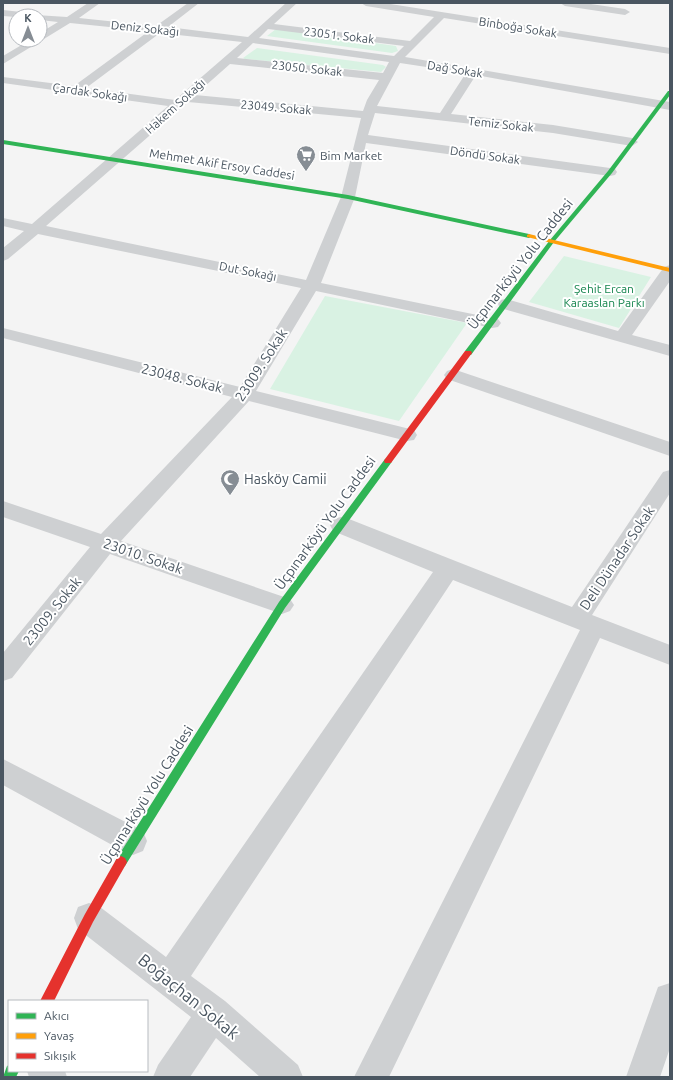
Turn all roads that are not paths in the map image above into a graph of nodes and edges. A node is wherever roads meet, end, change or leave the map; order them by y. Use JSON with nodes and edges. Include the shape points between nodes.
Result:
{"nodes":[{"id":1,"x":95,"y":3,"type":"edge"},
{"id":2,"x":194,"y":3,"type":"edge"},
{"id":3,"x":292,"y":3,"type":"edge"},
{"id":4,"x":366,"y":3,"type":"edge"},
{"id":5,"x":565,"y":3,"type":"edge"},
{"id":6,"x":632,"y":3,"type":"edge"},
{"id":7,"x":389,"y":4,"type":"edge"},
{"id":8,"x":50,"y":7,"type":"dead end"},
{"id":9,"x":625,"y":12,"type":"junction"},
{"id":10,"x":442,"y":15,"type":"junction"},
{"id":11,"x":48,"y":18,"type":"edge"},
{"id":12,"x":69,"y":20,"type":"junction"},
{"id":13,"x":266,"y":26,"type":"junction"},
{"id":14,"x":158,"y":29,"type":"junction"},
{"id":15,"x":48,"y":33,"type":"edge"},
{"id":16,"x":250,"y":40,"type":"junction"},
{"id":17,"x":601,"y":40,"type":"junction"},
{"id":18,"x":412,"y":44,"type":"junction"},
{"id":19,"x":24,"y":48,"type":"edge"},
{"id":20,"x":670,"y":51,"type":"edge"},
{"id":21,"x":228,"y":60,"type":"junction"},
{"id":22,"x":396,"y":60,"type":"junction"},
{"id":23,"x":3,"y":61,"type":"edge"},
{"id":24,"x":473,"y":71,"type":"junction"},
{"id":25,"x":386,"y":77,"type":"junction"},
{"id":26,"x":3,"y":80,"type":"edge"},
{"id":27,"x":76,"y":90,"type":"junction"},
{"id":28,"x":670,"y":92,"type":"edge"},
{"id":29,"x":181,"y":101,"type":"junction"},
{"id":30,"x":665,"y":105,"type":"edge"},
{"id":31,"x":368,"y":112,"type":"junction"},
{"id":32,"x":442,"y":118,"type":"junction"},
{"id":33,"x":361,"y":138,"type":"junction"},
{"id":34,"x":3,"y":142,"type":"edge"},
{"id":35,"x":632,"y":142,"type":"junction"},
{"id":36,"x":116,"y":159,"type":"junction"},
{"id":37,"x":610,"y":172,"type":"junction"},
{"id":38,"x":348,"y":197,"type":"junction"},
{"id":39,"x":3,"y":222,"type":"edge"},
{"id":40,"x":37,"y":228,"type":"junction"},
{"id":41,"x":552,"y":241,"type":"junction"},
{"id":42,"x":3,"y":256,"type":"edge"},
{"id":43,"x":670,"y":270,"type":"edge"},
{"id":44,"x":312,"y":284,"type":"junction"},
{"id":45,"x":506,"y":304,"type":"junction"},
{"id":46,"x":492,"y":323,"type":"junction"},
{"id":47,"x":3,"y":334,"type":"edge"},
{"id":48,"x":622,"y":337,"type":"junction"},
{"id":49,"x":670,"y":351,"type":"edge"},
{"id":50,"x":453,"y":375,"type":"junction"},
{"id":51,"x":246,"y":394,"type":"junction"},
{"id":52,"x":406,"y":435,"type":"junction"},
{"id":53,"x":670,"y":449,"type":"edge"},
{"id":54,"x":670,"y":477,"type":"edge"},
{"id":55,"x":3,"y":509,"type":"edge"},
{"id":56,"x":341,"y":525,"type":"junction"},
{"id":57,"x":106,"y":543,"type":"junction"},
{"id":58,"x":448,"y":569,"type":"junction"},
{"id":59,"x":282,"y":605,"type":"junction"},
{"id":60,"x":585,"y":622,"type":"junction"},
{"id":61,"x":670,"y":655,"type":"edge"},
{"id":62,"x":3,"y":671,"type":"edge"},
{"id":63,"x":3,"y":771,"type":"edge"},
{"id":64,"x":133,"y":842,"type":"junction"},
{"id":65,"x":89,"y":918,"type":"junction"},
{"id":66,"x":169,"y":980,"type":"junction"},
{"id":67,"x":48,"y":1000,"type":"edge"},
{"id":68,"x":670,"y":1000,"type":"edge"},
{"id":69,"x":213,"y":1013,"type":"junction"},
{"id":70,"x":170,"y":1077,"type":"edge"},
{"id":71,"x":286,"y":1077,"type":"edge"},
{"id":72,"x":371,"y":1077,"type":"edge"},
{"id":73,"x":643,"y":1077,"type":"edge"}],
"edges":[{"from":1,"to":12,"type":"street"},
{"from":2,"to":14,"type":"street"},
{"from":3,"to":13,"type":"street","name":"Hakem Sokağı"},
{"from":4,"to":7,"type":"street","name":"Binboğa Sokak"},
{"from":5,"to":9,"type":"street"},
{"from":6,"to":9,"type":"street"},
{"from":7,"to":10,"type":"street","name":"Binboğa Sokak"},
{"from":8,"to":12,"type":"street"},
{"from":9,"to":17,"type":"street"},
{"from":10,"to":17,"type":"street","name":"Binboğa Sokak"},
{"from":10,"to":18,"type":"street","name":"23009. Sokak"},
{"from":11,"to":12,"type":"street","name":"Deniz Sokağı"},
{"from":12,"to":14,"type":"street","name":"Deniz Sokağı"},
{"from":12,"to":15,"type":"street"},
{"from":13,"to":16,"type":"street","name":"Hakem Sokağı"},
{"from":13,"to":18,"type":"street","name":"23051. Sokak"},
{"from":14,"to":16,"type":"street","name":"Deniz Sokağı"},
{"from":14,"to":27,"type":"street"},
{"from":16,"to":21,"type":"street","name":"Hakem Sokağı"},
{"from":16,"to":22,"type":"street","name":"Dağ Sokak"},
{"from":17,"to":20,"type":"street","name":"Binboğa Sokak"},
{"from":18,"to":22,"type":"street","name":"23009. Sokak"},
{"from":19,"to":23,"type":"street"},
{"from":21,"to":25,"type":"street","name":"23050. Sokak"},
{"from":21,"to":29,"type":"street","name":"Hakem Sokağı"},
{"from":22,"to":24,"type":"street","name":"Dağ Sokak"},
{"from":22,"to":25,"type":"street","name":"23009. Sokak"},
{"from":24,"to":30,"type":"street","name":"Dağ Sokak"},
{"from":24,"to":32,"type":"street"},
{"from":25,"to":31,"type":"street","name":"23009. Sokak"},
{"from":26,"to":27,"type":"street","name":"Çardak Sokağı"},
{"from":27,"to":29,"type":"street","name":"Çardak Sokağı"},
{"from":28,"to":30,"type":"main road","name":"Üçpınarköyü Yolu Caddesi"},
{"from":29,"to":31,"type":"street","name":"23049. Sokak"},
{"from":29,"to":36,"type":"street","name":"Hakem Sokağı"},
{"from":30,"to":35,"type":"main road","name":"Üçpınarköyü Yolu Caddesi"},
{"from":31,"to":32,"type":"street","name":"Temiz Sokak"},
{"from":31,"to":33,"type":"street","name":"23009. Sokak"},
{"from":32,"to":35,"type":"street","name":"Temiz Sokak","via":[[553,129]]},
{"from":33,"to":37,"type":"street","name":"Döndü Sokak"},
{"from":33,"to":38,"type":"street","name":"23009. Sokak"},
{"from":34,"to":36,"type":"main road","name":"Mehmet Akif Ersoy Caddesi"},
{"from":35,"to":37,"type":"main road","name":"Üçpınarköyü Yolu Caddesi"},
{"from":36,"to":38,"type":"main road","name":"Mehmet Akif Ersoy Caddesi"},
{"from":36,"to":40,"type":"street","name":"Hakem Sokağı"},
{"from":37,"to":41,"type":"main road","name":"Üçpınarköyü Yolu Caddesi"},
{"from":38,"to":41,"type":"main road","name":"Mehmet Akif Ersoy Caddesi"},
{"from":38,"to":44,"type":"street","name":"23009. Sokak"},
{"from":39,"to":40,"type":"street","name":"Dut Sokağı"},
{"from":40,"to":42,"type":"street","name":"Hakem Sokağı"},
{"from":40,"to":44,"type":"street","name":"Dut Sokağı"},
{"from":41,"to":43,"type":"main road","name":"Mehmet Akif Ersoy Caddesi"},
{"from":41,"to":45,"type":"main road","name":"Üçpınarköyü Yolu Caddesi"},
{"from":43,"to":48,"type":"street"},
{"from":44,"to":46,"type":"street","name":"Dut Sokağı"},
{"from":44,"to":51,"type":"street","name":"23009. Sokak"},
{"from":45,"to":46,"type":"main road","name":"Üçpınarköyü Yolu Caddesi"},
{"from":45,"to":48,"type":"street"},
{"from":46,"to":50,"type":"main road","name":"Üçpınarköyü Yolu Caddesi"},
{"from":47,"to":51,"type":"street","name":"23048. Sokak"},
{"from":48,"to":49,"type":"street"},
{"from":50,"to":52,"type":"main road","name":"Üçpınarköyü Yolu Caddesi"},
{"from":50,"to":53,"type":"street"},
{"from":51,"to":52,"type":"street","name":"23048. Sokak"},
{"from":51,"to":57,"type":"street","name":"23009. Sokak"},
{"from":52,"to":56,"type":"main road","name":"Üçpınarköyü Yolu Caddesi"},
{"from":54,"to":60,"type":"street","name":"Deli Dünadar Sokak"},
{"from":55,"to":57,"type":"street","name":"23010. Sokak"},
{"from":56,"to":58,"type":"street"},
{"from":56,"to":59,"type":"main road","name":"Üçpınarköyü Yolu Caddesi"},
{"from":57,"to":59,"type":"street","name":"23010. Sokak"},
{"from":57,"to":62,"type":"street","name":"23009. Sokak"},
{"from":58,"to":60,"type":"street"},
{"from":58,"to":66,"type":"street"},
{"from":59,"to":64,"type":"main road","name":"Üçpınarköyü Yolu Caddesi"},
{"from":60,"to":61,"type":"street"},
{"from":60,"to":72,"type":"street","name":"Deli Dünadar Sokak"},
{"from":63,"to":64,"type":"street"},
{"from":64,"to":65,"type":"main road","name":"Üçpınarköyü Yolu Caddesi"},
{"from":65,"to":66,"type":"street","name":"Boğaçhan Sokak"},
{"from":65,"to":67,"type":"main road","name":"Üçpınarköyü Yolu Caddesi"},
{"from":66,"to":69,"type":"street","name":"Boğaçhan Sokak"},
{"from":68,"to":73,"type":"street"},
{"from":69,"to":70,"type":"street"},
{"from":69,"to":71,"type":"street","name":"Boğaçhan Sokak"}]}
